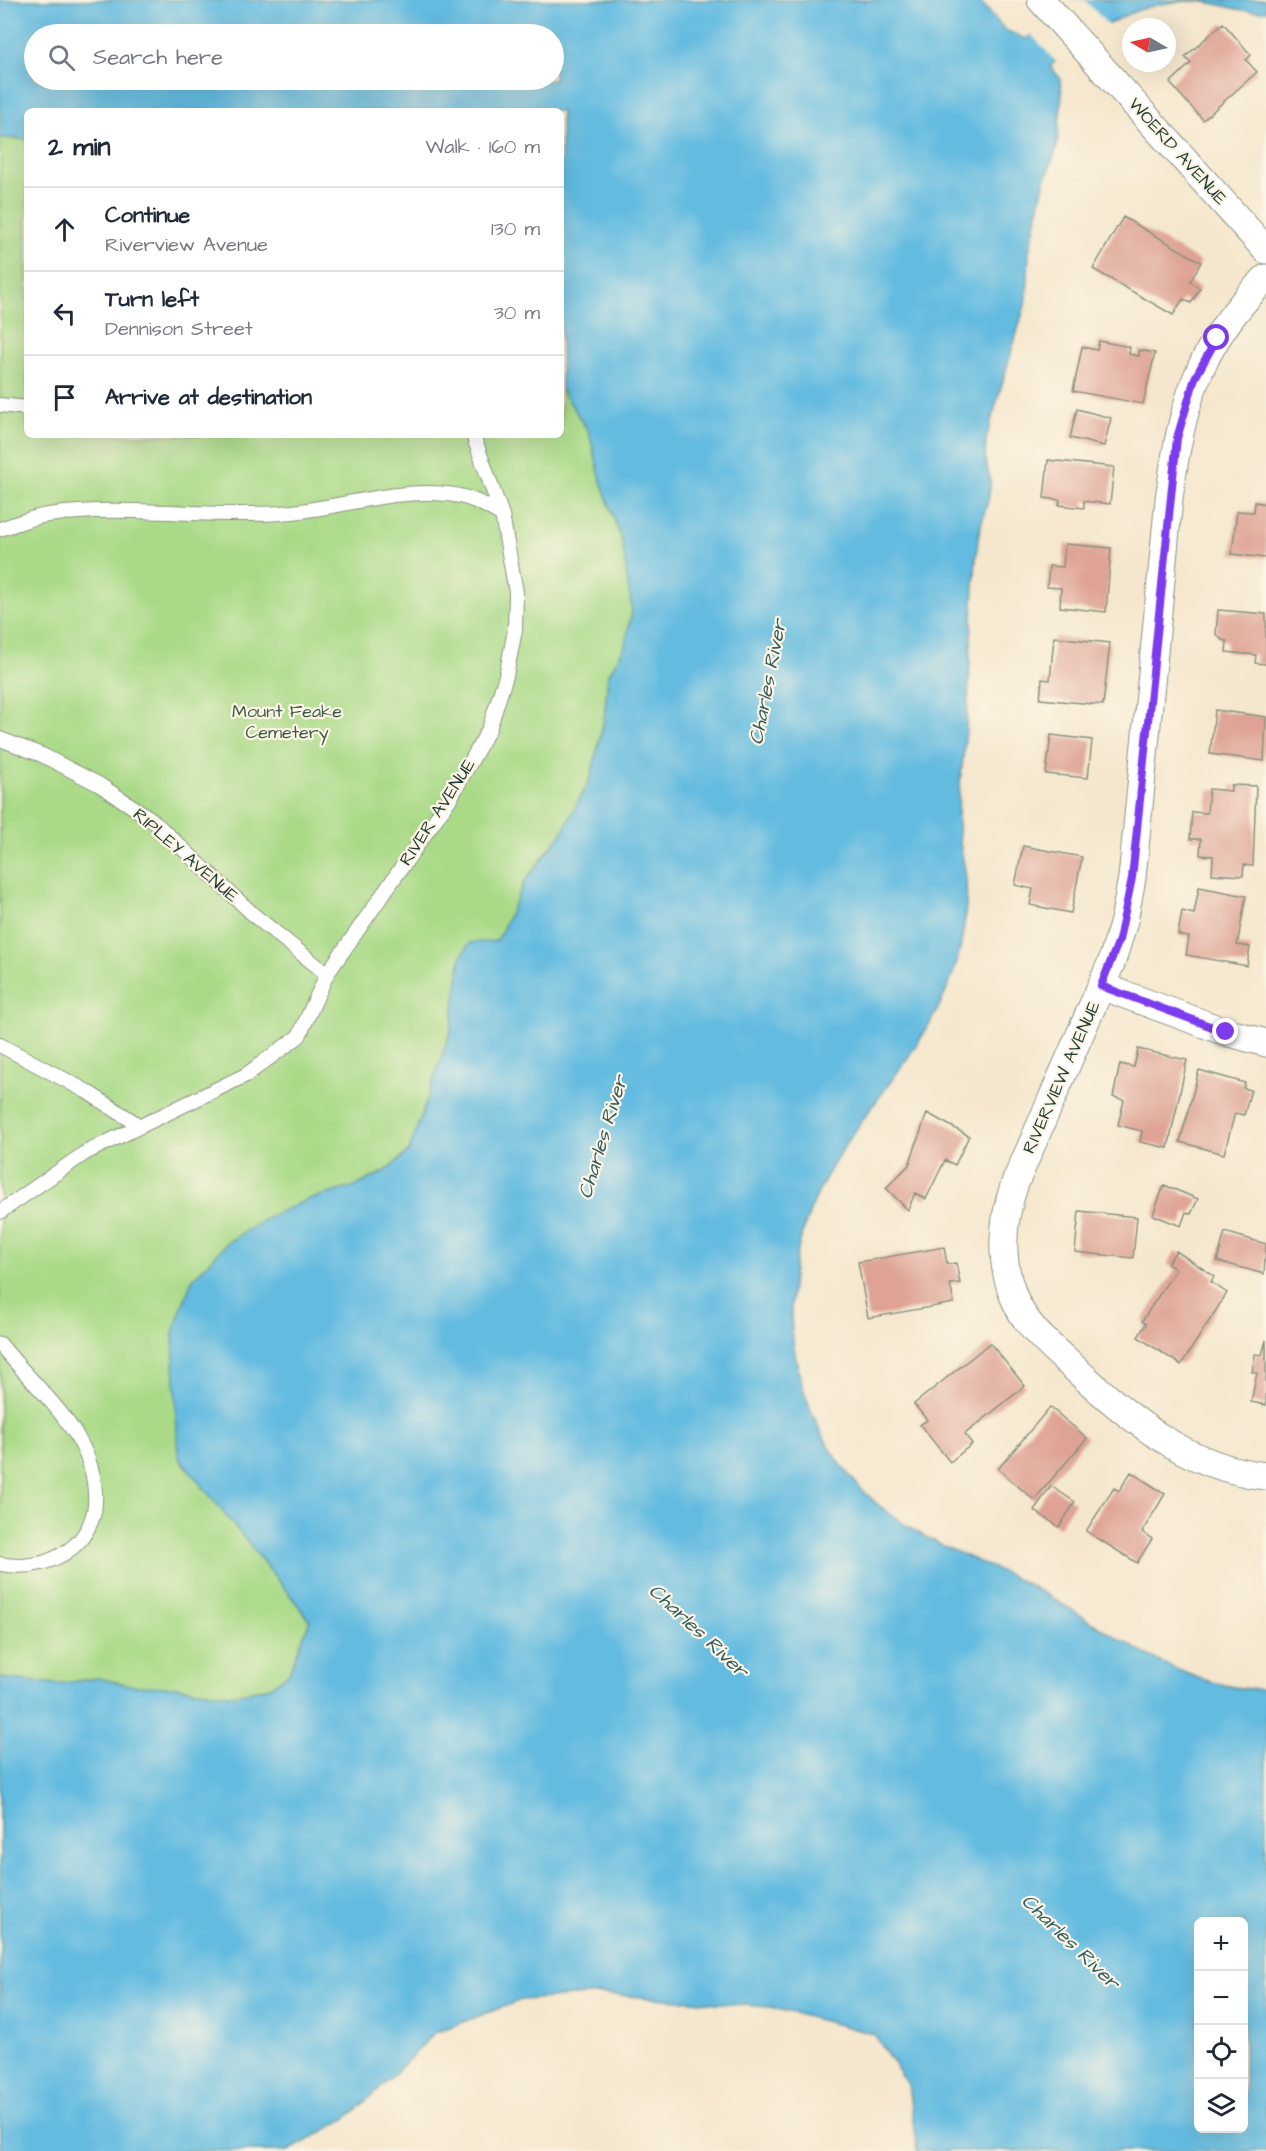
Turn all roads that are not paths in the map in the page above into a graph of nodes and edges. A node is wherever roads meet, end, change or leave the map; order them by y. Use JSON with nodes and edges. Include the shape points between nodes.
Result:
{"nodes":[{"id":1,"x":1041,"y":0,"type":"edge"},
{"id":2,"x":1266,"y":250,"type":"edge"},
{"id":3,"x":1266,"y":278,"type":"edge"},
{"id":4,"x":0,"y":405,"type":"edge"},
{"id":5,"x":24,"y":408,"type":"edge"},
{"id":6,"x":474,"y":438,"type":"edge"},
{"id":7,"x":502,"y":515,"type":"junction"},
{"id":8,"x":0,"y":529,"type":"edge"},
{"id":9,"x":0,"y":739,"type":"edge"},
{"id":10,"x":327,"y":974,"type":"junction"},
{"id":11,"x":1101,"y":986,"type":"junction"},
{"id":12,"x":1266,"y":1043,"type":"edge"},
{"id":13,"x":0,"y":1045,"type":"edge"},
{"id":14,"x":140,"y":1126,"type":"junction"},
{"id":15,"x":0,"y":1212,"type":"edge"},
{"id":16,"x":0,"y":1344,"type":"edge"},
{"id":17,"x":1266,"y":1476,"type":"edge"},
{"id":18,"x":0,"y":1564,"type":"edge"}],
"edges":[{"from":1,"to":2,"type":"street","name":"WOERD AVENUE"},
{"from":3,"to":11,"type":"street","name":"RIVERVIEW AVENUE","via":[[1230,318],[1205,358],[1188,397],[1177,438],[1132,878],[1119,940]]},
{"from":4,"to":5,"type":"lane"},
{"from":6,"to":7,"type":"lane","name":"RIVER AVENUE"},
{"from":7,"to":8,"type":"lane","via":[[472,498],[396,494],[282,513],[46,515]]},
{"from":7,"to":10,"type":"lane","name":"RIVER AVENUE","via":[[516,592],[515,630],[489,729],[452,797]]},
{"from":9,"to":10,"type":"lane","name":"RIPLEY AVENUE","via":[[42,754],[100,785],[151,819],[256,917]]},
{"from":10,"to":14,"type":"lane","name":"RIVER AVENUE","via":[[299,1036],[276,1056],[246,1075]]},
{"from":11,"to":12,"type":"street"},
{"from":11,"to":17,"type":"street","name":"RIVERVIEW AVENUE","via":[[1008,1203],[1003,1242],[1010,1289],[1029,1325],[1130,1417],[1190,1455],[1222,1468]]},
{"from":13,"to":14,"type":"lane","via":[[86,1091]]},
{"from":14,"to":15,"type":"lane","name":"RIVER AVENUE","via":[[85,1153]]},
{"from":16,"to":18,"type":"lane","via":[[56,1407],[88,1453],[96,1486],[94,1516],[80,1541],[57,1559],[17,1567]]}]}
